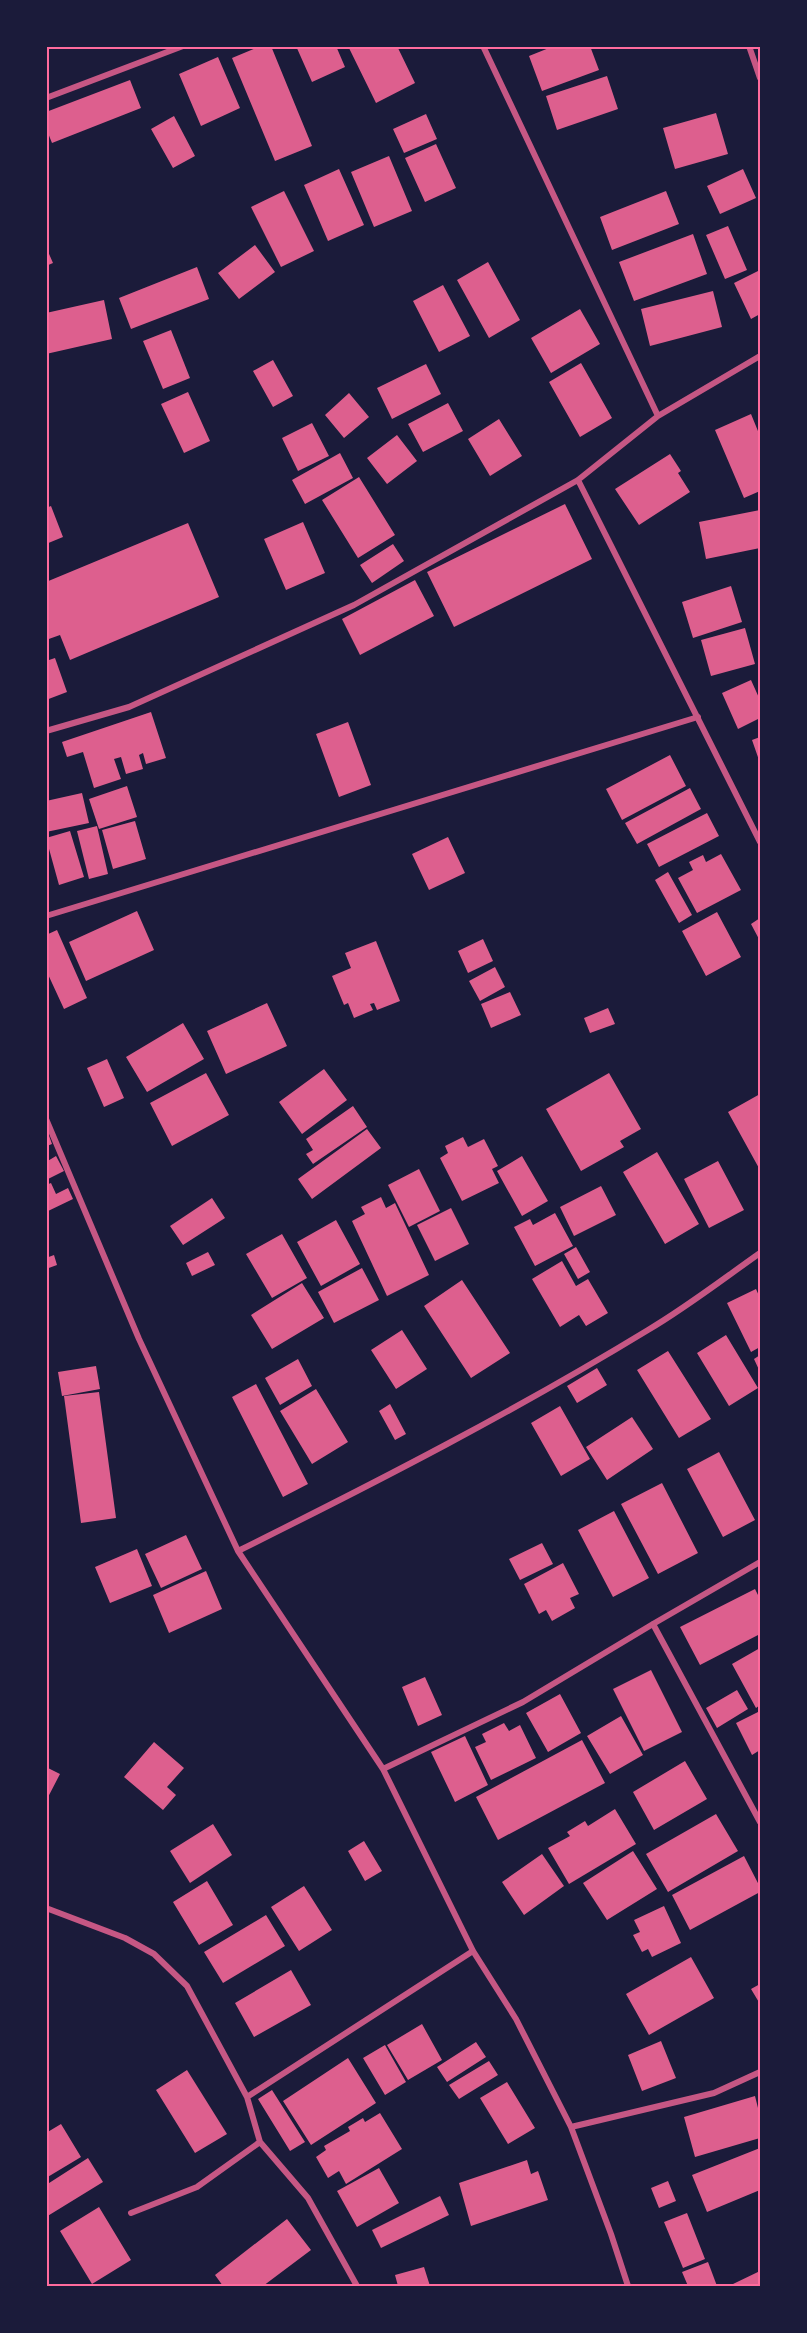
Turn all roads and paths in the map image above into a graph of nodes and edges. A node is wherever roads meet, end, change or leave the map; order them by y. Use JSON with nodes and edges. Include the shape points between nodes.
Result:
{"nodes":[{"id":1,"x":183,"y":46,"type":"edge"},
{"id":2,"x":483,"y":46,"type":"edge"},
{"id":3,"x":749,"y":46,"type":"edge"},
{"id":4,"x":760,"y":78,"type":"edge"},
{"id":5,"x":46,"y":98,"type":"edge"},
{"id":6,"x":760,"y":356,"type":"edge"},
{"id":7,"x":658,"y":416,"type":"junction"},
{"id":8,"x":578,"y":480,"type":"junction"},
{"id":9,"x":698,"y":717,"type":"junction"},
{"id":10,"x":46,"y":731,"type":"edge"},
{"id":11,"x":760,"y":842,"type":"edge"},
{"id":12,"x":46,"y":916,"type":"edge"},
{"id":13,"x":46,"y":1119,"type":"edge"},
{"id":14,"x":760,"y":1253,"type":"edge"},
{"id":15,"x":238,"y":1551,"type":"junction"},
{"id":16,"x":760,"y":1562,"type":"edge"},
{"id":17,"x":653,"y":1624,"type":"junction"},
{"id":18,"x":383,"y":1769,"type":"junction"},
{"id":19,"x":760,"y":1822,"type":"edge"},
{"id":20,"x":46,"y":1908,"type":"edge"},
{"id":21,"x":473,"y":1951,"type":"junction"},
{"id":22,"x":760,"y":2072,"type":"edge"},
{"id":23,"x":247,"y":2097,"type":"junction"},
{"id":24,"x":571,"y":2127,"type":"junction"},
{"id":25,"x":260,"y":2142,"type":"junction"},
{"id":26,"x":131,"y":2213,"type":"dead end"},
{"id":27,"x":357,"y":2286,"type":"edge"},
{"id":28,"x":628,"y":2286,"type":"edge"}],
"edges":[{"from":1,"to":5,"type":"street"},
{"from":2,"to":7,"type":"street"},
{"from":3,"to":4,"type":"street"},
{"from":6,"to":7,"type":"street"},
{"from":7,"to":8,"type":"street"},
{"from":8,"to":9,"type":"street"},
{"from":8,"to":10,"type":"street","via":[[354,605],[129,707]]},
{"from":9,"to":11,"type":"street"},
{"from":9,"to":12,"type":"street"},
{"from":13,"to":15,"type":"street","via":[[140,1339]]},
{"from":14,"to":15,"type":"street","via":[[650,1329],[393,1474]]},
{"from":15,"to":18,"type":"street"},
{"from":16,"to":17,"type":"street"},
{"from":17,"to":18,"type":"street","via":[[524,1702]]},
{"from":17,"to":19,"type":"street"},
{"from":18,"to":21,"type":"street"},
{"from":20,"to":23,"type":"street","via":[[125,1938],[154,1954],[187,1986]]},
{"from":21,"to":23,"type":"street"},
{"from":21,"to":24,"type":"street","via":[[516,2019]]},
{"from":22,"to":24,"type":"street","via":[[714,2093]]},
{"from":23,"to":25,"type":"street"},
{"from":24,"to":28,"type":"street"},
{"from":25,"to":26,"type":"street","via":[[197,2187]]},
{"from":25,"to":27,"type":"street","via":[[308,2198]]}]}
